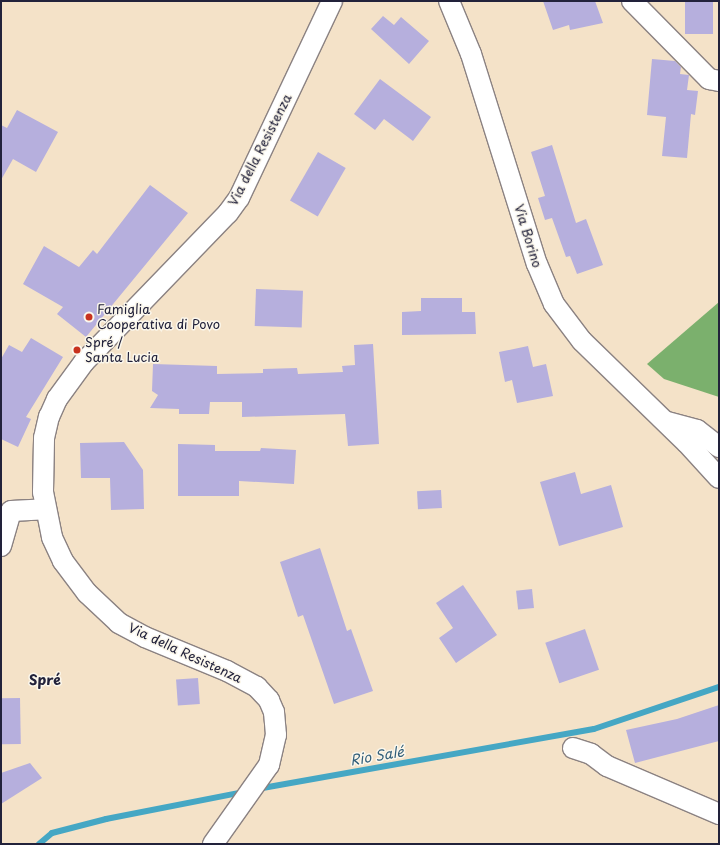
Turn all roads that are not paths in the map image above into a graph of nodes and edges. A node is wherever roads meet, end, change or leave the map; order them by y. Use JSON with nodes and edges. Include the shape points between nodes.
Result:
{"nodes":[{"id":1,"x":332,"y":1,"type":"edge"},
{"id":2,"x":632,"y":1,"type":"edge"},
{"id":3,"x":448,"y":5,"type":"edge"},
{"id":4,"x":719,"y":81,"type":"edge"},
{"id":5,"x":665,"y":421,"type":"junction"},
{"id":6,"x":719,"y":447,"type":"edge"},
{"id":7,"x":719,"y":478,"type":"edge"},
{"id":8,"x":45,"y":509,"type":"junction"},
{"id":9,"x":1,"y":546,"type":"edge"},
{"id":10,"x":573,"y":748,"type":"dead end"},
{"id":11,"x":719,"y":814,"type":"edge"},
{"id":12,"x":213,"y":844,"type":"edge"}],
"edges":[{"from":1,"to":8,"type":"street","name":"Via della Resistenza","via":[[239,198],[228,213],[84,362],[57,399],[42,414]]},
{"from":2,"to":4,"type":"street","via":[[708,79]]},
{"from":3,"to":5,"type":"street","name":"Via Borino","via":[[487,102],[537,264],[554,304],[582,341]]},
{"from":5,"to":6,"type":"street","name":"Via Borino","via":[[697,430]]},
{"from":5,"to":7,"type":"street","name":"Via Borino"},
{"from":8,"to":9,"type":"street","via":[[11,511]]},
{"from":8,"to":12,"type":"street","name":"Via della Resistenza","via":[[52,537],[63,561],[87,593],[119,623],[145,637],[228,671],[257,687],[269,700],[274,712],[276,735],[269,765]]},
{"from":10,"to":11,"type":"street","via":[[591,754],[614,769]]}]}
